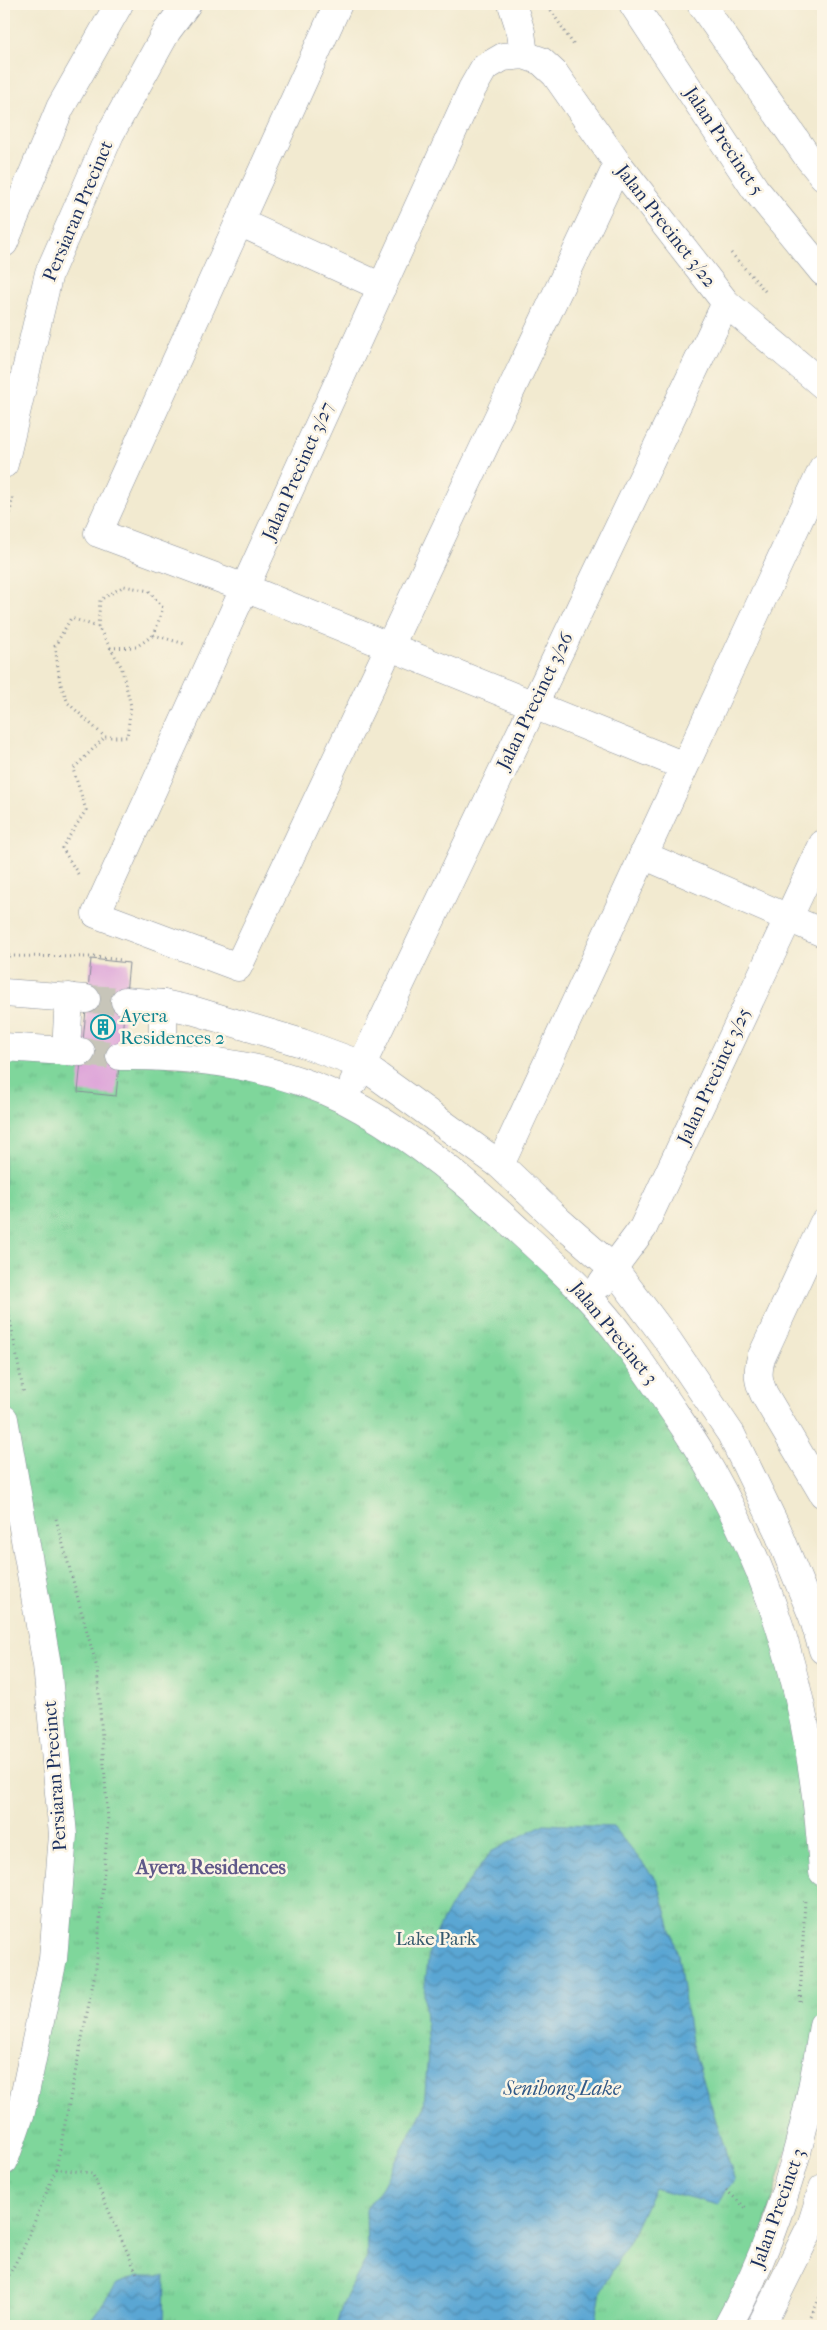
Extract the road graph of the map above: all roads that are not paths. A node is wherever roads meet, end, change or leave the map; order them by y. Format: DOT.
graph roads {
  1 [pos="119,4"];
  2 [pos="187,4"];
  3 [pos="338,4"];
  4 [pos="512,4"];
  5 [pos="633,4"];
  6 [pos="701,4"];
  7 [pos="524,55"];
  8 [pos="618,164"];
  9 [pos="823,176"];
  10 [pos="239,222"];
  11 [pos="4,243"];
  12 [pos="823,272"];
  13 [pos="382,287"];
  14 [pos="726,303"];
  15 [pos="823,385"];
  16 [pos="4,464"];
  17 [pos="823,468"];
  18 [pos="245,588"];
  19 [pos="391,646"];
  20 [pos="534,704"];
  21 [pos="684,766"];
  22 [pos="823,844"];
  23 [pos="643,854"];
  24 [pos="788,918"];
  25 [pos="823,933"];
  26 [pos="4,993"];
  27 [pos="125,1001"];
  28 [pos="163,1004"];
  29 [pos="4,1047"];
  30 [pos="163,1055"];
  31 [pos="120,1056"];
  32 [pos="362,1064"];
  33 [pos="344,1100"];
  34 [pos="500,1165"];
  35 [pos="823,1224"];
  36 [pos="614,1269"];
  37 [pos="590,1298"];
  38 [pos="4,1418"];
  39 [pos="823,1494"];
  40 [pos="823,1650"];
  41 [pos="823,1858"];
  42 [pos="823,2025"];
  43 [pos="4,2161"];
  44 [pos="823,2188"];
  45 [pos="728,2326"];
  46 [pos="762,2326"];
  1 -- 11 [label="street"];
  2 -- 16 [label="street, Persiaran Precinct"];
  3 -- 10 [label="street"];
  4 -- 7 [label="street"];
  5 -- 12 [label="street, Jalan Precinct 5"];
  6 -- 9 [label="street"];
  7 -- 8 [label="street, Jalan Precinct 3/22"];
  7 -- 13 [label="street, Jalan Precinct 3/27"];
  8 -- 14 [label="street, Jalan Precinct 3/22"];
  8 -- 19 [label="street"];
  10 -- 13 [label="street"];
  10 -- 18 [label="street"];
  13 -- 18 [label="street, Jalan Precinct 3/27"];
  14 -- 15 [label="street, Jalan Precinct 3/22"];
  14 -- 20 [label="street, Jalan Precinct 3/26"];
  17 -- 21 [label="street"];
  18 -- 19 [label="street"];
  18 -- 19 [label="street, Jalan Precinct 3/27"];
  19 -- 20 [label="street"];
  20 -- 21 [label="street"];
  20 -- 32 [label="street, Jalan Precinct 3/26"];
  21 -- 23 [label="street"];
  22 -- 24 [label="street, Jalan Precinct 3/25"];
  23 -- 24 [label="street"];
  23 -- 34 [label="street"];
  24 -- 25 [label="street"];
  24 -- 36 [label="street, Jalan Precinct 3/25"];
  26 -- 29 [label="street"];
  27 -- 28 [label="street, Jalan Precinct 3"];
  28 -- 30 [label="street"];
  28 -- 32 [label="street, Jalan Precinct 3"];
  30 -- 31 [label="street, Jalan Precinct 3"];
  30 -- 33 [label="street, Jalan Precinct 3"];
  32 -- 33 [label="street, Jalan Precinct 3/26"];
  32 -- 34 [label="street, Jalan Precinct 3"];
  33 -- 37 [label="street, Jalan Precinct 3"];
  34 -- 36 [label="street, Jalan Precinct 3"];
  35 -- 39 [label="street"];
  36 -- 37 [label="street, Jalan Precinct 3/25"];
  36 -- 40 [label="street, Jalan Precinct 3"];
  37 -- 41 [label="street, Jalan Precinct 3"];
  38 -- 43 [label="street, Persiaran Precinct"];
  42 -- 45 [label="street, Jalan Precinct 3"];
  44 -- 46 [label="street, Jalan Precinct 3"];
}
